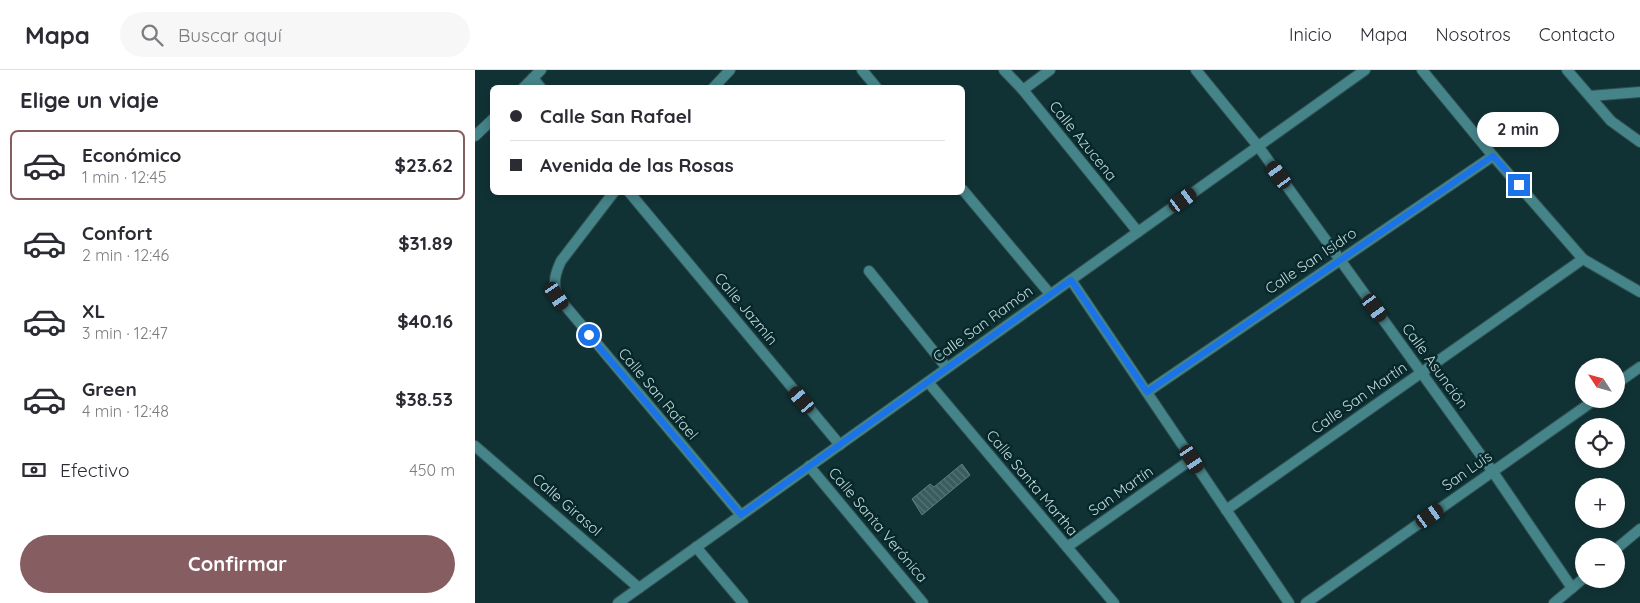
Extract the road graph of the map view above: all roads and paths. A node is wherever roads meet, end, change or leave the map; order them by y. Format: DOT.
graph roads {
  1 [pos="541,70"];
  2 [pos="730,70"];
  3 [pos="862,70"];
  4 [pos="1004,70"];
  5 [pos="1050,70"];
  6 [pos="1196,70"];
  7 [pos="1365,70"];
  8 [pos="1422,70"];
  9 [pos="1567,70"];
  10 [pos="533,78"];
  11 [pos="526,85"];
  12 [pos="539,85"];
  13 [pos="716,85"];
  14 [pos="874,85"];
  15 [pos="1023,90"];
  16 [pos="1640,92"];
  17 [pos="1590,96"];
  18 [pos="490,122"];
  19 [pos="475,136"];
  20 [pos="1640,142"];
  21 [pos="1258,146"];
  22 [pos="1493,156"];
  23 [pos="965,192"];
  24 [pos="611,195"];
  25 [pos="632,195"];
  26 [pos="1138,232"];
  27 [pos="1340,260"];
  28 [pos="1583,260"];
  29 [pos="869,270"];
  30 [pos="1071,280"];
  31 [pos="1640,292"];
  32 [pos="1050,294"];
  33 [pos="947,368"];
  34 [pos="1640,368"];
  35 [pos="1421,373"];
  36 [pos="1625,378"];
  37 [pos="928,382"];
  38 [pos="1147,392"];
  39 [pos="1583,408"];
  40 [pos="840,445"];
  41 [pos="475,446"];
  42 [pos="1192,459"];
  43 [pos="809,466"];
  44 [pos="1493,472"];
  45 [pos="1226,510"];
  46 [pos="741,515"];
  47 [pos="1640,529"];
  48 [pos="1625,542"];
  49 [pos="1067,546"];
  50 [pos="696,547"];
  51 [pos="1575,586"];
  52 [pos="639,588"];
  53 [pos="1572,588"];
  54 [pos="618,603"];
  55 [pos="743,603"];
  56 [pos="923,603"];
  57 [pos="1115,603"];
  58 [pos="1289,603"];
  59 [pos="1306,603"];
  60 [pos="1554,603"];
  1 -- 10 [label="street"];
  2 -- 13 [label="street"];
  3 -- 14 [label="street"];
  4 -- 15 [label="street, Calle Azucena"];
  5 -- 15 [label="street"];
  6 -- 21 [label="street, Calle Asunción"];
  7 -- 21 [label="street, Calle San Ramón"];
  8 -- 22 [label="street"];
  9 -- 17 [label="street"];
  10 -- 11 [label="street"];
  10 -- 12 [label="street"];
  15 -- 26 [label="street, Calle Azucena"];
  16 -- 17 [label="street"];
  17 -- 20 [label="street"];
  18 -- 19 [label="street"];
  21 -- 26 [label="street, Calle San Ramón"];
  21 -- 27 [label="street, Calle Asunción"];
  22 -- 27 [label="street, Calle San Isidro"];
  22 -- 28 [label="street"];
  23 -- 32 [label="street"];
  24 -- 46 [label="street, Calle San Rafael"];
  25 -- 40 [label="street, Calle Jazmín"];
  26 -- 30 [label="street, Calle San Ramón"];
  27 -- 35 [label="street, Calle Asunción"];
  27 -- 38 [label="street, Calle San Isidro"];
  28 -- 31 [label="street"];
  28 -- 35 [label="street, Calle San Martín"];
  29 -- 33 [label="street"];
  30 -- 32 [label="street, Calle San Ramón"];
  30 -- 38 [label="street"];
  32 -- 33 [label="street, Calle San Ramón"];
  33 -- 37 [label="street, Calle San Ramón"];
  34 -- 36 [label="street"];
  35 -- 44 [label="street, Calle Asunción"];
  35 -- 45 [label="street, Calle San Martín"];
  37 -- 40 [label="street, Calle San Ramón"];
  37 -- 49 [label="street, Calle Santa Martha"];
  38 -- 42 [label="street"];
  39 -- 44 [label="street, San Luis"];
  40 -- 43 [label="street, Calle San Ramón"];
  41 -- 52 [label="street, Calle Girasol"];
  42 -- 45 [label="street"];
  42 -- 49 [label="street, San Martín"];
  43 -- 46 [label="street, Calle San Ramón"];
  43 -- 56 [label="street, Calle Santa Verónica"];
  44 -- 53 [label="street, Calle Asunción"];
  44 -- 59 [label="street, San Luis"];
  45 -- 58 [label="street"];
  46 -- 50 [label="street, Calle San Ramón"];
  47 -- 48 [label="street"];
  49 -- 57 [label="street, Calle Santa Martha"];
  50 -- 52 [label="street, Calle San Ramón"];
  50 -- 55 [label="street"];
  51 -- 53 [label="street"];
  52 -- 54 [label="street, Calle San Ramón"];
  53 -- 60 [label="street"];
}
